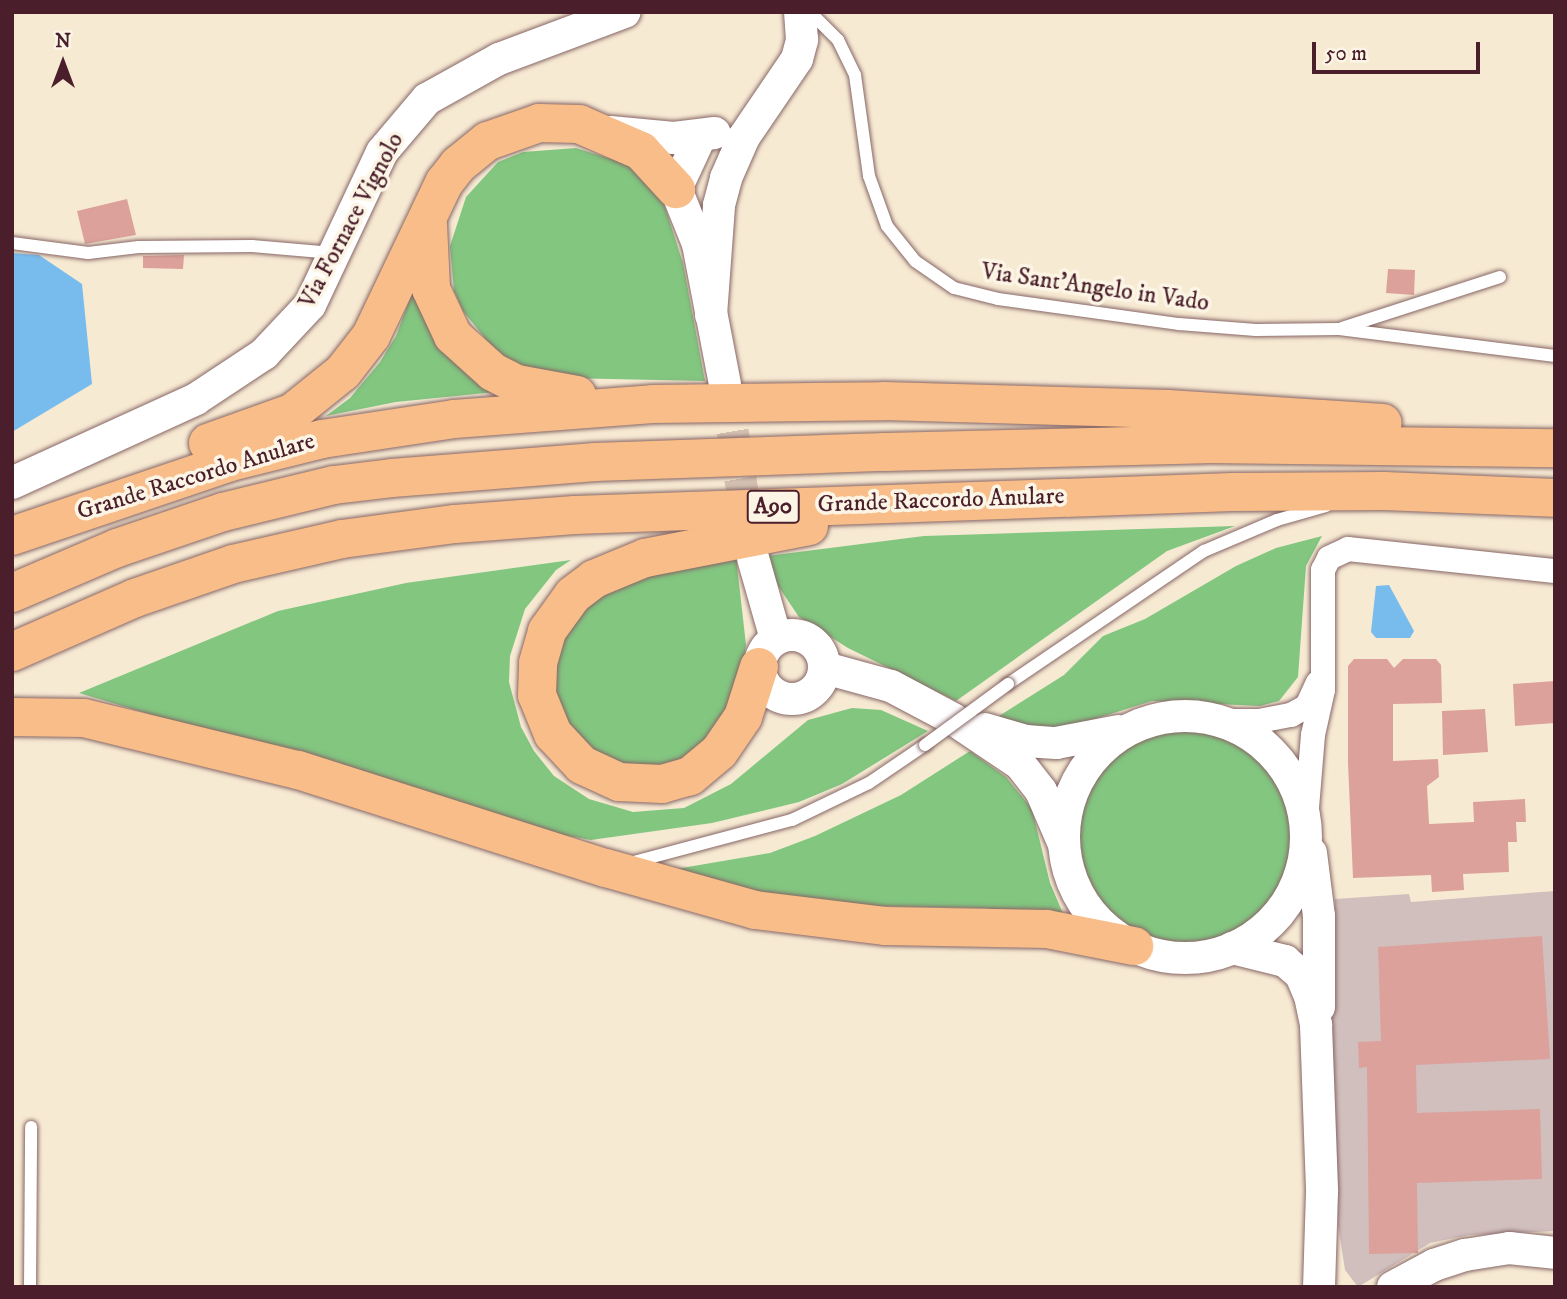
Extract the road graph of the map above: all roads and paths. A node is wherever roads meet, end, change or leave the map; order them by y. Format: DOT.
graph roads {
  1 [pos="625,12"];
  2 [pos="800,12"];
  3 [pos="810,12"];
  4 [pos="772,98"];
  5 [pos="603,131"];
  6 [pos="700,137"];
  7 [pos="676,189"];
  8 [pos="429,218"];
  9 [pos="12,243"];
  10 [pos="337,253"];
  11 [pos="1500,277"];
  12 [pos="711,315"];
  13 [pos="1339,329"];
  14 [pos="1555,356"];
  15 [pos="725,384"];
  16 [pos="652,404"];
  17 [pos="1555,446"];
  18 [pos="12,483"];
  19 [pos="1384,491"];
  20 [pos="1555,498"];
  21 [pos="946,501"];
  22 [pos="12,534"];
  23 [pos="752,558"];
  24 [pos="1555,572"];
  25 [pos="12,593"];
  26 [pos="12,652"];
  27 [pos="768,653"];
  28 [pos="825,668"];
  29 [pos="1323,668"];
  30 [pos="12,717"];
  31 [pos="953,719"];
  32 [pos="1208,722"];
  33 [pos="1124,730"];
  34 [pos="1306,829"];
  35 [pos="1067,851"];
  36 [pos="606,868"];
  37 [pos="1134,946"];
  38 [pos="1232,948"];
  39 [pos="1316,1025"];
  40 [pos="31,1127"];
  41 [pos="1322,1192"];
  42 [pos="1555,1254"];
  43 [pos="30,1287"];
  44 [pos="1319,1287"];
  45 [pos="1342,1287"];
  46 [pos="1393,1287"];
  1 -- 10 [label="street, Via Fornace Vignolo"];
  2 -- 4 [label="street"];
  3 -- 13 [label="lane, Via Sant'Angelo in Vado"];
  4 -- 6 [label="street"];
  4 -- 12 [label="street"];
  5 -- 6 [label="street"];
  5 -- 7 [label="highway"];
  5 -- 8 [label="highway"];
  6 -- 7 [label="street"];
  7 -- 12 [label="street"];
  8 -- 16 [label="highway"];
  8 -- 22 [label="highway"];
  9 -- 10 [label="lane"];
  10 -- 18 [label="street, Via Fornace Vignolo"];
  11 -- 13 [label="lane"];
  12 -- 15 [label="street"];
  13 -- 14 [label="lane, Via Sant'Angelo in Vado"];
  16 -- 17 [label="highway, Grande Raccordo Anulare"];
  16 -- 22 [label="highway, Grande Raccordo Anulare"];
  17 -- 25 [label="highway, Grande Raccordo Anulare / A90"];
  19 -- 20 [label="highway, Grande Raccordo Anulare / A90"];
  19 -- 21 [label="highway, Grande Raccordo Anulare / A90"];
  19 -- 36 [label="lane, bridge"];
  21 -- 26 [label="highway, Grande Raccordo Anulare / A90"];
  21 -- 27 [label="highway"];
  23 -- 27 [label="street"];
  24 -- 29 [label="street"];
  27 -- 28 [label="street"];
  27 -- 28 [label="street"];
  28 -- 31 [label="street"];
  29 -- 32 [label="street"];
  29 -- 34 [label="street"];
  30 -- 36 [label="highway"];
  31 -- 33 [label="street"];
  31 -- 35 [label="street"];
  32 -- 33 [label="street"];
  32 -- 34 [label="street"];
  33 -- 35 [label="street"];
  34 -- 38 [label="street"];
  34 -- 39 [label="street"];
  35 -- 37 [label="street"];
  36 -- 37 [label="highway"];
  37 -- 38 [label="street"];
  38 -- 39 [label="street"];
  39 -- 41 [label="street"];
  40 -- 43 [label="lane"];
  41 -- 44 [label="street"];
  41 -- 45 [label="street"];
  42 -- 46 [label="street"];
}
